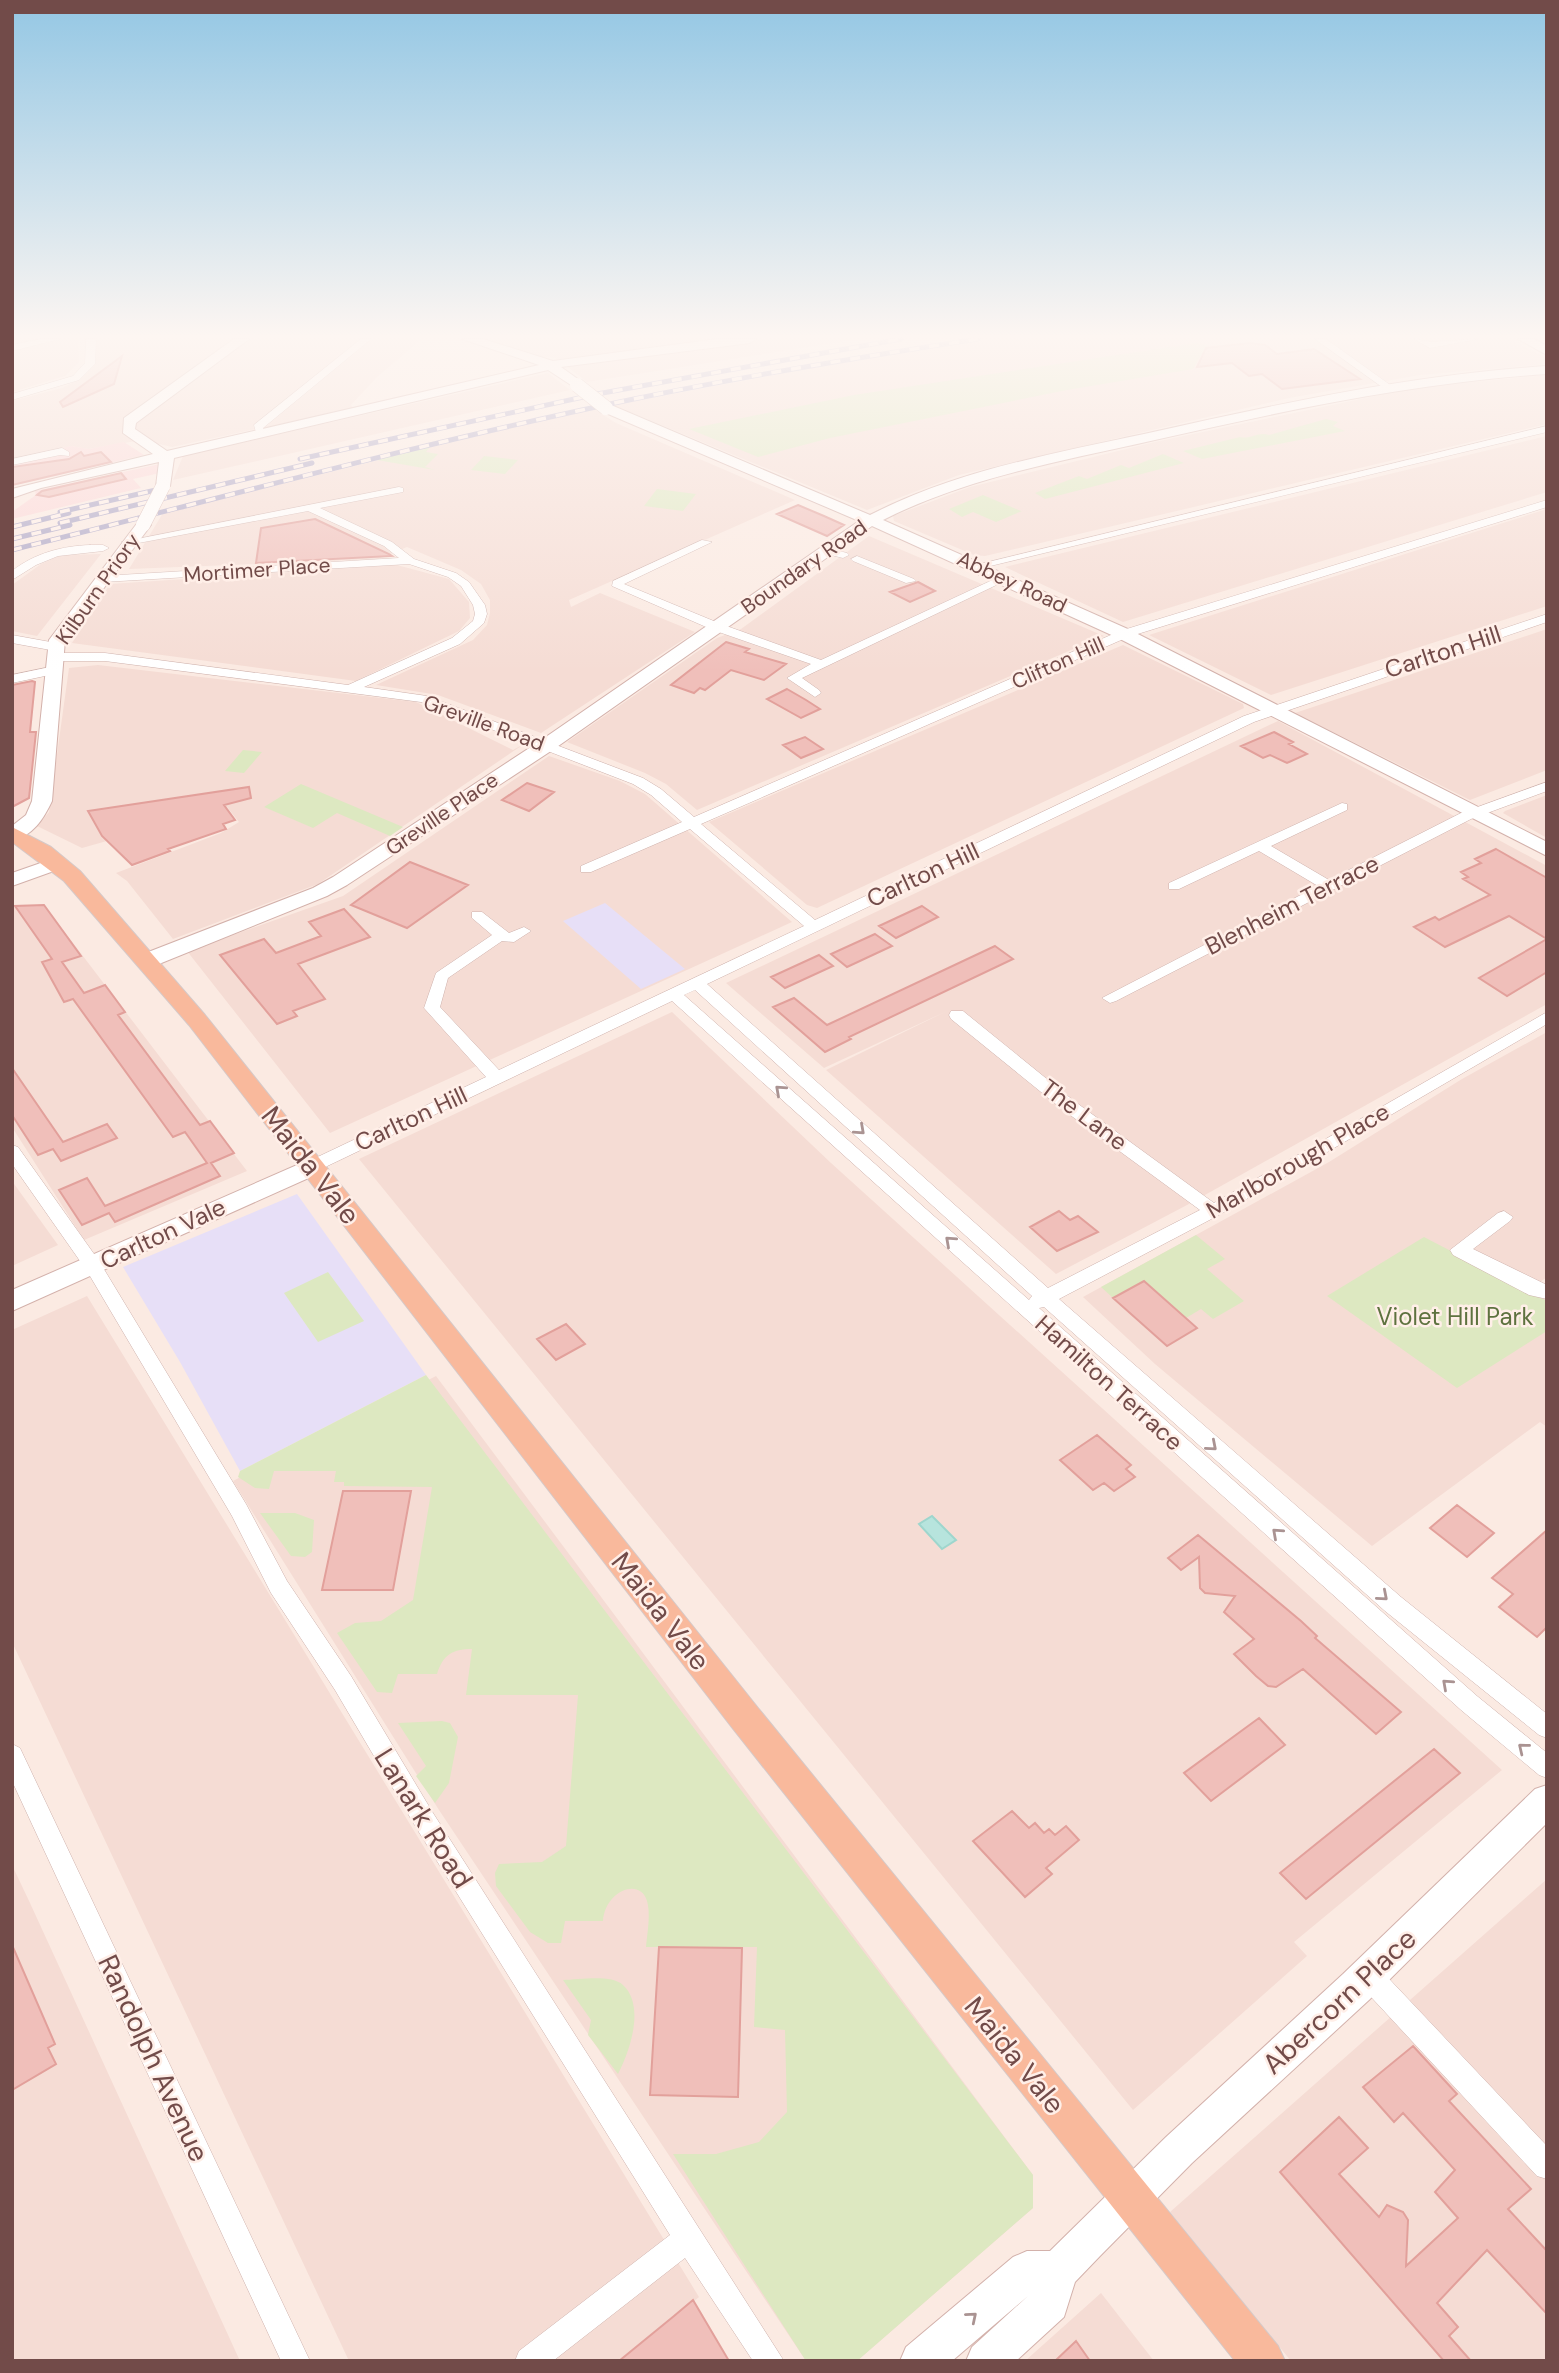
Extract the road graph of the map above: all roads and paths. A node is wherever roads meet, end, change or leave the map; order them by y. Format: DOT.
graph roads {
  1 [pos="153,450"];
  2 [pos="192,450"];
  3 [pos="705,450"];
  4 [pos="1097,450"];
  5 [pos="1461,450"];
  6 [pos="65,454"];
  7 [pos="163,456"];
  8 [pos="12,463"];
  9 [pos="399,490"];
  10 [pos="12,495"];
  11 [pos="1547,503"];
  12 [pos="311,508"];
  13 [pos="871,520"];
  14 [pos="128,542"];
  15 [pos="706,542"];
  16 [pos="103,548"];
  17 [pos="857,559"];
  18 [pos="410,561"];
  19 [pos="978,566"];
  20 [pos="12,577"];
  21 [pos="1005,578"];
  22 [pos="103,579"];
  23 [pos="910,581"];
  24 [pos="1547,618"];
  25 [pos="717,627"];
  26 [pos="1124,634"];
  27 [pos="12,639"];
  28 [pos="55,658"];
  29 [pos="822,664"];
  30 [pos="12,679"];
  31 [pos="352,688"];
  32 [pos="815,693"];
  33 [pos="1274,708"];
  34 [pos="547,745"];
  35 [pos="1547,786"];
  36 [pos="1342,807"];
  37 [pos="1475,812"];
  38 [pos="692,822"];
  39 [pos="13,829"];
  40 [pos="1259,845"];
  41 [pos="1547,850"];
  42 [pos="58,863"];
  43 [pos="586,869"];
  44 [pos="12,880"];
  45 [pos="1174,886"];
  46 [pos="1328,886"];
  47 [pos="478,915"];
  48 [pos="813,926"];
  49 [pos="524,931"];
  50 [pos="502,935"];
  51 [pos="146,961"];
  52 [pos="698,984"];
  53 [pos="675,995"];
  54 [pos="1110,998"];
  55 [pos="957,1016"];
  56 [pos="1547,1017"];
  57 [pos="497,1078"];
  58 [pos="12,1151"];
  59 [pos="313,1166"];
  60 [pos="1213,1212"];
  61 [pos="1504,1217"];
  62 [pos="93,1266"];
  63 [pos="1547,1292"];
  64 [pos="12,1301"];
  65 [pos="1036,1302"];
  66 [pos="1547,1728"];
  67 [pos="12,1755"];
  68 [pos="1547,1767"];
  69 [pos="1547,1800"];
  70 [pos="1368,1975"];
  71 [pos="1547,2166"];
  72 [pos="1130,2199"];
  73 [pos="688,2238"];
  74 [pos="1058,2270"];
  75 [pos="296,2361"];
  76 [pos="529,2361"];
  77 [pos="770,2361"];
  78 [pos="920,2361"];
  79 [pos="986,2361"];
  80 [pos="1264,2361"];
  1 -- 7 [label="street"];
  2 -- 7 [label="street"];
  3 -- 13 [label="street, Abbey Road, bridge"];
  4 -- 13 [label="street, Boundary Road"];
  5 -- 19 [label="street"];
  6 -- 8 [label="street"];
  7 -- 10 [label="street"];
  7 -- 14 [label="street, Kilburn Priory, bridge"];
  9 -- 12 [label="street"];
  11 -- 26 [label="street, Clifton Hill"];
  12 -- 14 [label="street"];
  12 -- 18 [label="street"];
  13 -- 19 [label="street, Abbey Road"];
  13 -- 25 [label="street, Boundary Road"];
  14 -- 22 [label="street, Kilburn Priory"];
  15 -- 25 [label="street"];
  16 -- 20 [label="street"];
  17 -- 23 [label="street"];
  18 -- 22 [label="street, Mortimer Place"];
  18 -- 31 [label="street"];
  19 -- 21 [label="street, Abbey Road"];
  21 -- 26 [label="street, Abbey Road"];
  21 -- 29 [label="street"];
  22 -- 28 [label="street, Kilburn Priory"];
  24 -- 33 [label="street, Carlton Hill"];
  25 -- 29 [label="street"];
  25 -- 34 [label="street, Greville Place"];
  26 -- 33 [label="street, Abbey Road"];
  26 -- 38 [label="street, Clifton Hill"];
  27 -- 28 [label="street"];
  28 -- 30 [label="street, Greville Road"];
  28 -- 31 [label="street, Greville Road"];
  28 -- 39 [label="street, Kilburn Priory"];
  29 -- 32 [label="street"];
  31 -- 34 [label="street, Greville Road"];
  33 -- 37 [label="street, Abbey Road"];
  33 -- 48 [label="street, Carlton Hill"];
  34 -- 38 [label="street, Greville Road"];
  34 -- 51 [label="street, Greville Place"];
  35 -- 37 [label="street, Blenheim Terrace"];
  36 -- 40 [label="street"];
  37 -- 41 [label="street, Abbey Road"];
  37 -- 46 [label="street, Blenheim Terrace"];
  38 -- 43 [label="street, Clifton Hill"];
  38 -- 48 [label="street, Greville Road"];
  39 -- 42 [label="main road, Maida Vale"];
  40 -- 45 [label="street"];
  40 -- 46 [label="street"];
  42 -- 44 [label="street"];
  42 -- 51 [label="main road, Maida Vale"];
  46 -- 54 [label="street, Blenheim Terrace"];
  47 -- 50 [label="street"];
  48 -- 52 [label="street, Carlton Hill"];
  49 -- 50 [label="street"];
  50 -- 57 [label="street"];
  51 -- 59 [label="main road, Maida Vale"];
  52 -- 53 [label="street, Carlton Hill"];
  52 -- 65 [label="street, Hamilton Terrace, one-way"];
  53 -- 57 [label="street, Carlton Hill"];
  65 -- 53 [label="street, Hamilton Terrace, one-way"];
  55 -- 60 [label="street, The Lane"];
  56 -- 60 [label="street, Marlborough Place"];
  57 -- 59 [label="street, Carlton Hill"];
  58 -- 62 [label="street, Lanark Road"];
  59 -- 62 [label="street, Carlton Vale"];
  59 -- 72 [label="main road, Maida Vale"];
  60 -- 65 [label="street, Marlborough Place"];
  61 -- 63 [label="street"];
  62 -- 64 [label="street, Carlton Vale"];
  62 -- 73 [label="street, Lanark Road"];
  65 -- 66 [label="street, Hamilton Terrace, one-way"];
  68 -- 65 [label="street, Hamilton Terrace, one-way"];
  67 -- 75 [label="street, Randolph Avenue"];
  69 -- 70 [label="street, Abercorn Place"];
  70 -- 71 [label="street"];
  70 -- 72 [label="street, Abercorn Place"];
  72 -- 74 [label="street, Abercorn Place"];
  72 -- 80 [label="main road, Maida Vale"];
  73 -- 76 [label="street"];
  73 -- 77 [label="street, Lanark Road"];
  78 -- 74 [label="street, one-way"];
  74 -- 79 [label="street"];
}
